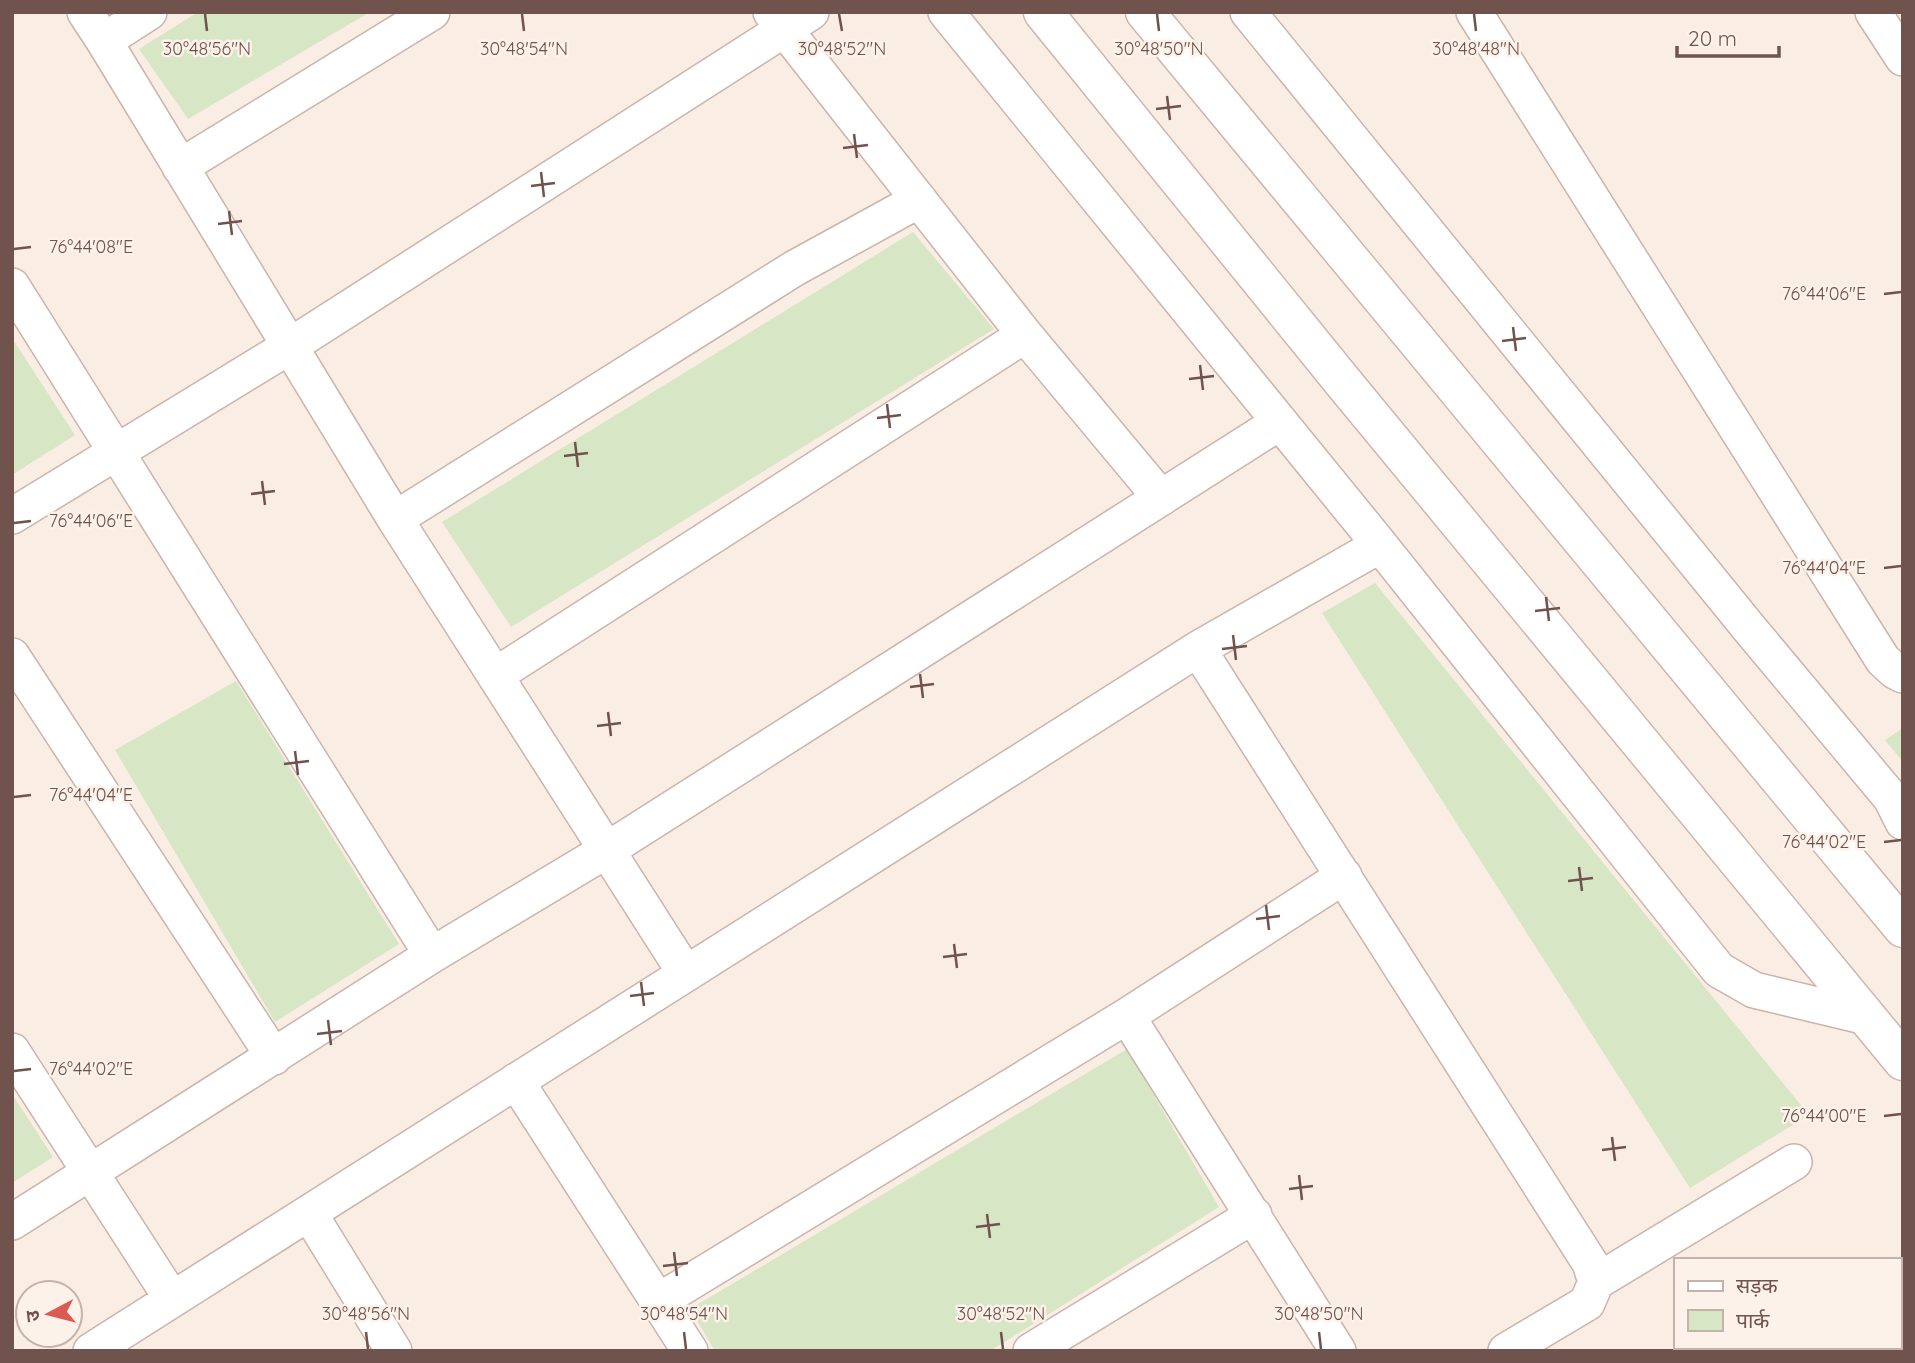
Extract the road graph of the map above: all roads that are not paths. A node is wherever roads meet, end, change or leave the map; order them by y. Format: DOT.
graph roads {
  1 [pos="85,12"];
  2 [pos="149,12"];
  3 [pos="432,12"];
  4 [pos="946,12"];
  5 [pos="1043,12"];
  6 [pos="1146,12"];
  7 [pos="1248,12"];
  8 [pos="1474,12"];
  9 [pos="1873,12"];
  10 [pos="789,18"];
  11 [pos="104,41"];
  12 [pos="1903,58"];
  13 [pos="180,167"];
  14 [pos="919,200"];
  15 [pos="12,286"];
  16 [pos="1025,335"];
  17 [pos="290,346"];
  18 [pos="1280,422"];
  19 [pos="117,454"];
  20 [pos="1161,499"];
  21 [pos="12,516"];
  22 [pos="395,519"];
  23 [pos="1380,545"];
  24 [pos="1198,649"];
  25 [pos="12,656"];
  26 [pos="496,675"];
  27 [pos="1903,675"];
  28 [pos="1903,822"];
  29 [pos="607,850"];
  30 [pos="1344,876"];
  31 [pos="1903,928"];
  32 [pos="432,955"];
  33 [pos="685,974"];
  34 [pos="1127,1016"];
  35 [pos="1867,1017"];
  36 [pos="12,1051"];
  37 [pos="274,1057"];
  38 [pos="1903,1061"];
  39 [pos="516,1081"];
  40 [pos="1794,1162"];
  41 [pos="90,1172"];
  42 [pos="309,1213"];
  43 [pos="1254,1214"];
  44 [pos="12,1222"];
  45 [pos="1597,1282"];
  46 [pos="172,1299"];
  47 [pos="659,1301"];
  48 [pos="93,1350"];
  49 [pos="394,1351"];
  50 [pos="690,1351"];
  51 [pos="1031,1351"];
  52 [pos="1338,1351"];
  53 [pos="1506,1351"];
  1 -- 11 [label="street"];
  2 -- 11 [label="street"];
  3 -- 13 [label="street"];
  4 -- 18 [label="street"];
  5 -- 35 [label="street"];
  6 -- 31 [label="street"];
  7 -- 28 [label="street"];
  8 -- 27 [label="street"];
  9 -- 12 [label="street"];
  10 -- 14 [label="street"];
  10 -- 17 [label="street"];
  11 -- 13 [label="street"];
  13 -- 17 [label="street"];
  14 -- 16 [label="street"];
  14 -- 22 [label="street"];
  15 -- 19 [label="street"];
  16 -- 20 [label="street"];
  16 -- 26 [label="street"];
  17 -- 19 [label="street"];
  17 -- 22 [label="street"];
  18 -- 20 [label="street"];
  18 -- 23 [label="street"];
  19 -- 21 [label="street"];
  19 -- 32 [label="street"];
  20 -- 29 [label="street"];
  22 -- 26 [label="street"];
  23 -- 24 [label="street"];
  23 -- 35 [label="street"];
  24 -- 30 [label="street"];
  24 -- 33 [label="street"];
  25 -- 37 [label="street"];
  26 -- 29 [label="street"];
  29 -- 32 [label="street"];
  29 -- 33 [label="street"];
  30 -- 34 [label="street"];
  30 -- 45 [label="street"];
  32 -- 37 [label="street"];
  33 -- 39 [label="street"];
  34 -- 43 [label="street"];
  34 -- 47 [label="street"];
  35 -- 38 [label="street"];
  36 -- 41 [label="street"];
  37 -- 41 [label="street"];
  39 -- 42 [label="street"];
  39 -- 47 [label="street"];
  40 -- 45 [label="street"];
  41 -- 44 [label="street"];
  41 -- 46 [label="street"];
  42 -- 46 [label="street"];
  42 -- 49 [label="street"];
  43 -- 51 [label="street"];
  43 -- 52 [label="street"];
  45 -- 53 [label="street"];
  46 -- 48 [label="street"];
  47 -- 50 [label="street"];
}
